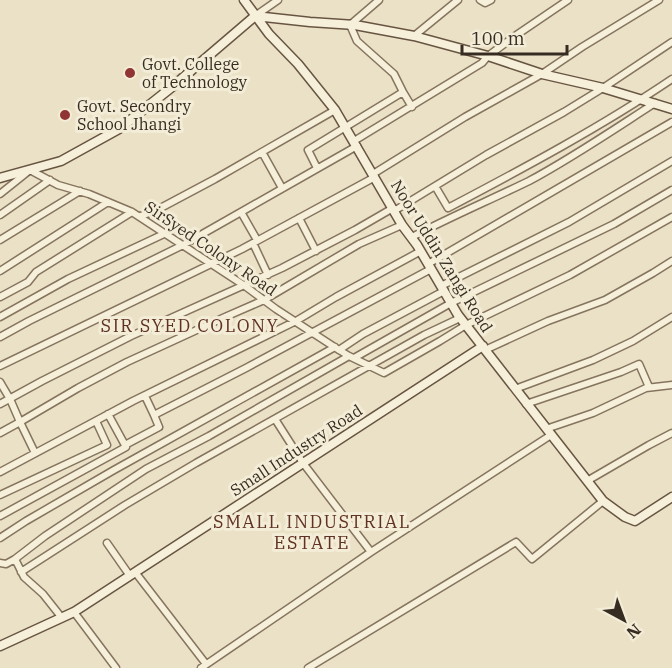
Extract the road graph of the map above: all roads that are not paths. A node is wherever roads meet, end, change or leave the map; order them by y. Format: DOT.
graph roads {
  1 [pos="244,0"];
  2 [pos="278,0"];
  3 [pos="379,0"];
  4 [pos="458,0"];
  5 [pos="480,0"];
  6 [pos="491,0"];
  7 [pos="568,0"];
  8 [pos="659,0"];
  9 [pos="255,16"];
  10 [pos="350,25"];
  11 [pos="414,36"];
  12 [pos="672,42"];
  13 [pos="488,56"];
  14 [pos="542,74"];
  15 [pos="672,79"];
  16 [pos="603,88"];
  17 [pos="403,92"];
  18 [pos="642,99"];
  19 [pos="655,104"];
  20 [pos="412,107"];
  21 [pos="672,109"];
  22 [pos="335,110"];
  23 [pos="672,122"];
  24 [pos="346,128"];
  25 [pos="356,143"];
  26 [pos="262,152"];
  27 [pos="672,161"];
  28 [pos="317,168"];
  29 [pos="30,170"];
  30 [pos="374,176"];
  31 [pos="0,178"];
  32 [pos="50,180"];
  33 [pos="435,186"];
  34 [pos="282,188"];
  35 [pos="672,190"];
  36 [pos="80,191"];
  37 [pos="0,194"];
  38 [pos="108,202"];
  39 [pos="393,209"];
  40 [pos="132,212"];
  41 [pos="241,212"];
  42 [pos="0,215"];
  43 [pos="140,216"];
  44 [pos="672,217"];
  45 [pos="299,218"];
  46 [pos="402,225"];
  47 [pos="166,233"];
  48 [pos="412,237"];
  49 [pos="0,240"];
  50 [pos="255,242"];
  51 [pos="183,245"];
  52 [pos="316,251"];
  53 [pos="421,251"];
  54 [pos="672,261"];
  55 [pos="211,264"];
  56 [pos="430,266"];
  57 [pos="0,271"];
  58 [pos="268,275"];
  59 [pos="244,286"];
  60 [pos="443,288"];
  61 [pos="0,297"];
  62 [pos="264,300"];
  63 [pos="451,303"];
  64 [pos="0,316"];
  65 [pos="672,317"];
  66 [pos="296,321"];
  67 [pos="463,321"];
  68 [pos="312,332"];
  69 [pos="0,337"];
  70 [pos="337,348"];
  71 [pos="484,348"];
  72 [pos="352,357"];
  73 [pos="368,365"];
  74 [pos="0,366"];
  75 [pos="0,382"];
  76 [pos="672,385"];
  77 [pos="649,387"];
  78 [pos="515,389"];
  79 [pos="145,396"];
  80 [pos="10,399"];
  81 [pos="0,404"];
  82 [pos="526,404"];
  83 [pos="108,414"];
  84 [pos="154,415"];
  85 [pos="275,418"];
  86 [pos="96,421"];
  87 [pos="20,422"];
  88 [pos="549,432"];
  89 [pos="0,433"];
  90 [pos="672,433"];
  91 [pos="125,445"];
  92 [pos="35,453"];
  93 [pos="303,463"];
  94 [pos="0,472"];
  95 [pos="587,481"];
  96 [pos="0,495"];
  97 [pos="672,498"];
  98 [pos="603,501"];
  99 [pos="0,516"];
  100 [pos="0,538"];
  101 [pos="107,543"];
  102 [pos="371,552"];
  103 [pos="15,559"];
  104 [pos="0,563"];
  105 [pos="21,572"];
  106 [pos="132,574"];
  107 [pos="74,612"];
  108 [pos="62,618"];
  109 [pos="0,646"];
  110 [pos="204,666"];
  111 [pos="116,668"];
  112 [pos="308,668"];
  1 -- 9 [label="street, Noor Uddin Zangi Road"];
  2 -- 9 [label="street"];
  3 -- 10 [label="street"];
  4 -- 11 [label="street"];
  5 -- 6 [label="street"];
  7 -- 13 [label="street"];
  8 -- 14 [label="street"];
  9 -- 10 [label="street"];
  9 -- 22 [label="street, Noor Uddin Zangi Road"];
  9 -- 29 [label="street"];
  10 -- 11 [label="street"];
  10 -- 17 [label="street"];
  11 -- 13 [label="street"];
  12 -- 16 [label="street"];
  13 -- 14 [label="street"];
  13 -- 20 [label="street"];
  14 -- 16 [label="street"];
  14 -- 30 [label="street"];
  15 -- 18 [label="street"];
  16 -- 18 [label="street"];
  16 -- 33 [label="street"];
  17 -- 20 [label="street"];
  17 -- 24 [label="street"];
  18 -- 19 [label="street"];
  18 -- 33 [label="street"];
  19 -- 21 [label="street"];
  19 -- 48 [label="street"];
  20 -- 25 [label="street"];
  22 -- 24 [label="street, Noor Uddin Zangi Road"];
  22 -- 26 [label="street"];
  23 -- 56 [label="street"];
  24 -- 25 [label="street, Noor Uddin Zangi Road"];
  24 -- 28 [label="street"];
  25 -- 28 [label="street"];
  25 -- 30 [label="street, Noor Uddin Zangi Road"];
  26 -- 34 [label="street"];
  26 -- 43 [label="street"];
  27 -- 60 [label="street"];
  28 -- 34 [label="street"];
  29 -- 31 [label="street"];
  29 -- 32 [label="street, SirSyed Colony Road"];
  29 -- 37 [label="street"];
  30 -- 39 [label="street, Noor Uddin Zangi Road"];
  30 -- 45 [label="street"];
  32 -- 36 [label="street, SirSyed Colony Road"];
  32 -- 42 [label="street"];
  33 -- 39 [label="street"];
  34 -- 41 [label="street"];
  35 -- 63 [label="street"];
  36 -- 38 [label="street, SirSyed Colony Road"];
  36 -- 49 [label="street"];
  38 -- 40 [label="street, SirSyed Colony Road"];
  38 -- 57 [label="street"];
  39 -- 46 [label="street, Noor Uddin Zangi Road"];
  39 -- 52 [label="street"];
  40 -- 43 [label="street, SirSyed Colony Road"];
  40 -- 61 [label="street"];
  41 -- 50 [label="street"];
  41 -- 51 [label="street"];
  43 -- 47 [label="street, SirSyed Colony Road"];
  44 -- 67 [label="street"];
  45 -- 50 [label="street"];
  45 -- 52 [label="street"];
  46 -- 48 [label="street, Noor Uddin Zangi Road"];
  46 -- 62 [label="street"];
  47 -- 51 [label="street, SirSyed Colony Road"];
  47 -- 64 [label="street"];
  48 -- 53 [label="street, Noor Uddin Zangi Road"];
  50 -- 55 [label="street"];
  50 -- 58 [label="street"];
  51 -- 55 [label="street, SirSyed Colony Road"];
  51 -- 69 [label="street"];
  52 -- 58 [label="street"];
  53 -- 56 [label="street, Noor Uddin Zangi Road"];
  53 -- 66 [label="street"];
  54 -- 71 [label="street"];
  55 -- 59 [label="street, SirSyed Colony Road"];
  55 -- 74 [label="street"];
  56 -- 60 [label="street, Noor Uddin Zangi Road"];
  56 -- 68 [label="street"];
  58 -- 59 [label="street"];
  59 -- 62 [label="street, SirSyed Colony Road"];
  59 -- 80 [label="street"];
  60 -- 63 [label="street, Noor Uddin Zangi Road"];
  60 -- 70 [label="street"];
  62 -- 66 [label="street, SirSyed Colony Road"];
  62 -- 87 [label="street"];
  63 -- 67 [label="street, Noor Uddin Zangi Road"];
  63 -- 72 [label="street"];
  65 -- 78 [label="street"];
  66 -- 68 [label="street, SirSyed Colony Road"];
  66 -- 79 [label="street"];
  67 -- 71 [label="street, Noor Uddin Zangi Road"];
  67 -- 73 [label="street"];
  67 -- 73 [label="street"];
  68 -- 70 [label="street, SirSyed Colony Road"];
  68 -- 84 [label="street"];
  70 -- 72 [label="street, SirSyed Colony Road"];
  70 -- 100 [label="street"];
  71 -- 78 [label="street, Noor Uddin Zangi Road"];
  71 -- 93 [label="street, Small Industry Road"];
  72 -- 73 [label="street, SirSyed Colony Road"];
  72 -- 103 [label="street"];
  73 -- 85 [label="street"];
  75 -- 80 [label="street"];
  76 -- 77 [label="street"];
  77 -- 82 [label="street"];
  77 -- 88 [label="street"];
  78 -- 82 [label="street, Noor Uddin Zangi Road"];
  79 -- 83 [label="street"];
  79 -- 84 [label="street"];
  80 -- 81 [label="street"];
  80 -- 87 [label="street"];
  82 -- 88 [label="street, Noor Uddin Zangi Road"];
  83 -- 86 [label="street"];
  83 -- 91 [label="street"];
  84 -- 91 [label="street"];
  85 -- 93 [label="street"];
  85 -- 105 [label="street"];
  86 -- 92 [label="street"];
  86 -- 96 [label="street"];
  87 -- 89 [label="street"];
  87 -- 92 [label="street"];
  88 -- 95 [label="street, Noor Uddin Zangi Road"];
  88 -- 102 [label="street"];
  90 -- 95 [label="street"];
  91 -- 99 [label="street"];
  92 -- 94 [label="street"];
  93 -- 102 [label="street"];
  93 -- 106 [label="street, Small Industry Road"];
  95 -- 98 [label="street, Noor Uddin Zangi Road"];
  97 -- 98 [label="street, Noor Uddin Zangi Road"];
  98 -- 112 [label="street"];
  101 -- 106 [label="street"];
  102 -- 110 [label="street"];
  103 -- 104 [label="street"];
  103 -- 105 [label="street"];
  105 -- 108 [label="street"];
  106 -- 107 [label="street, Small Industry Road"];
  106 -- 110 [label="street"];
  107 -- 108 [label="street, Small Industry Road"];
  107 -- 111 [label="street"];
  108 -- 109 [label="street, Small Industry Road"];
}
